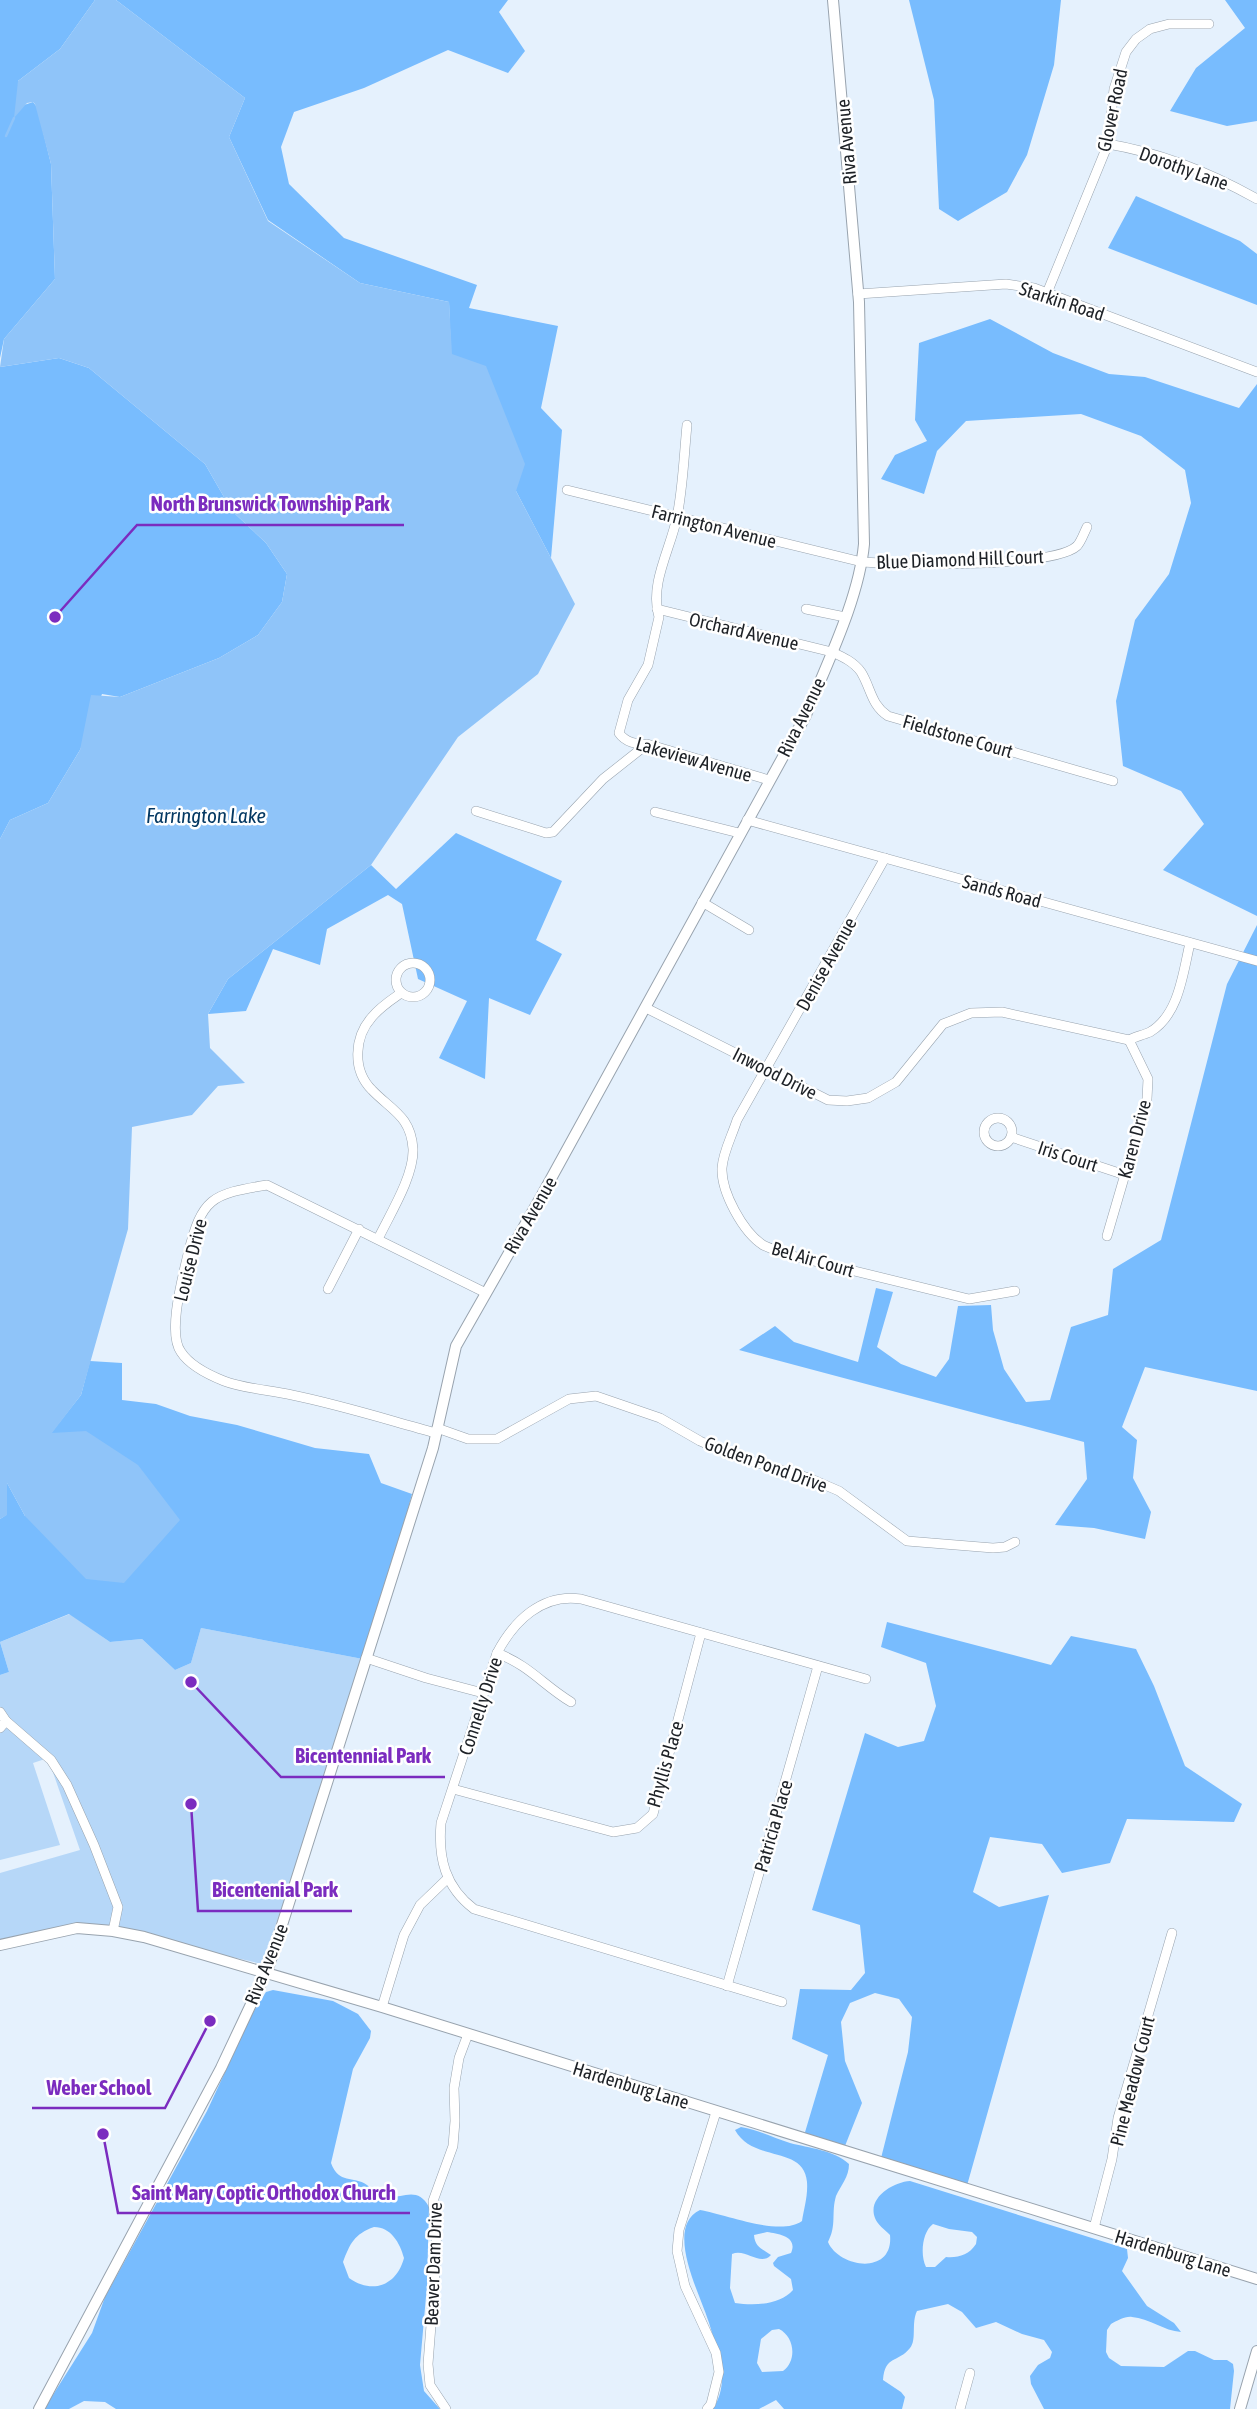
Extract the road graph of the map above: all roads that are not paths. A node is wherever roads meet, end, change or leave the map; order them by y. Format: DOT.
graph roads {
  1 [pos="833,0"];
  2 [pos="1209,24"];
  3 [pos="1108,144"];
  4 [pos="1257,199"];
  5 [pos="1047,293"];
  6 [pos="858,294"];
  7 [pos="1257,372"];
  8 [pos="687,425"];
  9 [pos="567,490"];
  10 [pos="677,517"];
  11 [pos="1087,527"];
  12 [pos="862,562"];
  13 [pos="657,609"];
  14 [pos="806,609"];
  15 [pos="845,617"];
  16 [pos="832,652"];
  17 [pos="647,744"];
  18 [pos="769,780"];
  19 [pos="1113,781"];
  20 [pos="476,811"];
  21 [pos="655,812"];
  22 [pos="747,820"];
  23 [pos="739,833"];
  24 [pos="885,858"];
  25 [pos="702,902"];
  26 [pos="749,930"];
  27 [pos="1190,943"];
  28 [pos="1257,961"];
  29 [pos="401,993"];
  30 [pos="646,1008"];
  31 [pos="1129,1040"];
  32 [pos="766,1069"];
  33 [pos="1011,1137"];
  34 [pos="1125,1175"];
  35 [pos="359,1229"];
  36 [pos="1107,1236"];
  37 [pos="378,1239"];
  38 [pos="328,1289"];
  39 [pos="1015,1291"];
  40 [pos="486,1293"];
  41 [pos="437,1430"];
  42 [pos="1014,1542"];
  43 [pos="701,1633"];
  44 [pos="496,1653"];
  45 [pos="366,1658"];
  46 [pos="818,1666"];
  47 [pos="866,1679"];
  48 [pos="483,1693"];
  49 [pos="571,1702"];
  50 [pos="0,1712"];
  51 [pos="3,1724"];
  52 [pos="453,1789"];
  53 [pos="447,1879"];
  54 [pos="113,1931"];
  55 [pos="1172,1933"];
  56 [pos="0,1945"];
  57 [pos="265,1974"];
  58 [pos="727,1986"];
  59 [pos="782,2002"];
  60 [pos="382,2007"];
  61 [pos="468,2034"];
  62 [pos="716,2112"];
  63 [pos="1094,2228"];
  64 [pos="1257,2278"];
  65 [pos="1257,2351"];
  66 [pos="970,2373"];
  67 [pos="39,2409"];
  68 [pos="446,2409"];
  69 [pos="707,2409"];
  70 [pos="960,2409"];
  71 [pos="1240,2409"];
  1 -- 6 [label="street, Riva Avenue"];
  2 -- 3 [label="street, Glover Road"];
  3 -- 4 [label="street, Dorothy Lane"];
  3 -- 5 [label="street, Glover Road"];
  5 -- 6 [label="street, Starkin Road"];
  5 -- 7 [label="street, Starkin Road"];
  6 -- 12 [label="street, Riva Avenue"];
  8 -- 10 [label="street"];
  9 -- 10 [label="street, Farrington Avenue"];
  10 -- 12 [label="street, Farrington Avenue"];
  10 -- 13 [label="street"];
  11 -- 12 [label="street, Blue Diamond Hill Court"];
  12 -- 15 [label="street, Riva Avenue"];
  13 -- 16 [label="street, Orchard Avenue"];
  13 -- 17 [label="street, Lakeview Avenue"];
  14 -- 15 [label="street"];
  15 -- 16 [label="street, Riva Avenue"];
  16 -- 18 [label="street, Riva Avenue"];
  16 -- 19 [label="street, Fieldstone Court"];
  17 -- 18 [label="street, Lakeview Avenue"];
  17 -- 20 [label="street"];
  18 -- 22 [label="street, Riva Avenue"];
  21 -- 23 [label="street"];
  22 -- 23 [label="street, Riva Avenue"];
  22 -- 24 [label="street, Sands Road"];
  23 -- 25 [label="street, Riva Avenue"];
  24 -- 27 [label="street, Sands Road"];
  24 -- 32 [label="street, Denise Avenue"];
  25 -- 26 [label="street"];
  25 -- 30 [label="street, Riva Avenue"];
  27 -- 28 [label="street, Sands Road"];
  27 -- 31 [label="street"];
  29 -- 29 [label="street"];
  29 -- 37 [label="street"];
  30 -- 32 [label="street, Inwood Drive"];
  30 -- 40 [label="street, Riva Avenue"];
  31 -- 32 [label="street, Inwood Drive"];
  31 -- 34 [label="street, Karen Drive"];
  32 -- 39 [label="street, Bel Air Court"];
  33 -- 34 [label="street, Iris Court"];
  34 -- 36 [label="street, Karen Drive"];
  35 -- 37 [label="street, Louise Drive"];
  35 -- 38 [label="street"];
  35 -- 41 [label="street, Louise Drive"];
  37 -- 40 [label="street, Louise Drive"];
  40 -- 41 [label="street, Riva Avenue"];
  41 -- 42 [label="street, Golden Pond Drive"];
  41 -- 45 [label="street, Riva Avenue"];
  43 -- 44 [label="street, Connelly Drive"];
  43 -- 46 [label="street, Connelly Drive"];
  43 -- 52 [label="street, Phyllis Place"];
  44 -- 48 [label="street, Connelly Drive"];
  44 -- 49 [label="street"];
  45 -- 48 [label="street"];
  45 -- 57 [label="street, Riva Avenue"];
  46 -- 47 [label="street, Connelly Drive"];
  46 -- 58 [label="street, Patricia Place"];
  48 -- 52 [label="street, Connelly Drive"];
  50 -- 51 [label="street"];
  51 -- 54 [label="street"];
  52 -- 53 [label="street, Connelly Drive"];
  53 -- 58 [label="street, Connelly Drive"];
  53 -- 60 [label="street"];
  54 -- 56 [label="street, Hardenburg Lane"];
  54 -- 57 [label="street, Hardenburg Lane"];
  55 -- 63 [label="street, Pine Meadow Court"];
  57 -- 60 [label="street, Hardenburg Lane"];
  57 -- 67 [label="street, Riva Avenue"];
  58 -- 59 [label="street, Connelly Drive"];
  60 -- 61 [label="street, Hardenburg Lane"];
  61 -- 62 [label="street, Hardenburg Lane"];
  61 -- 68 [label="street, Beaver Dam Drive"];
  62 -- 63 [label="street, Hardenburg Lane"];
  62 -- 69 [label="street"];
  63 -- 64 [label="street, Hardenburg Lane"];
  65 -- 71 [label="street"];
  66 -- 70 [label="street"];
}
